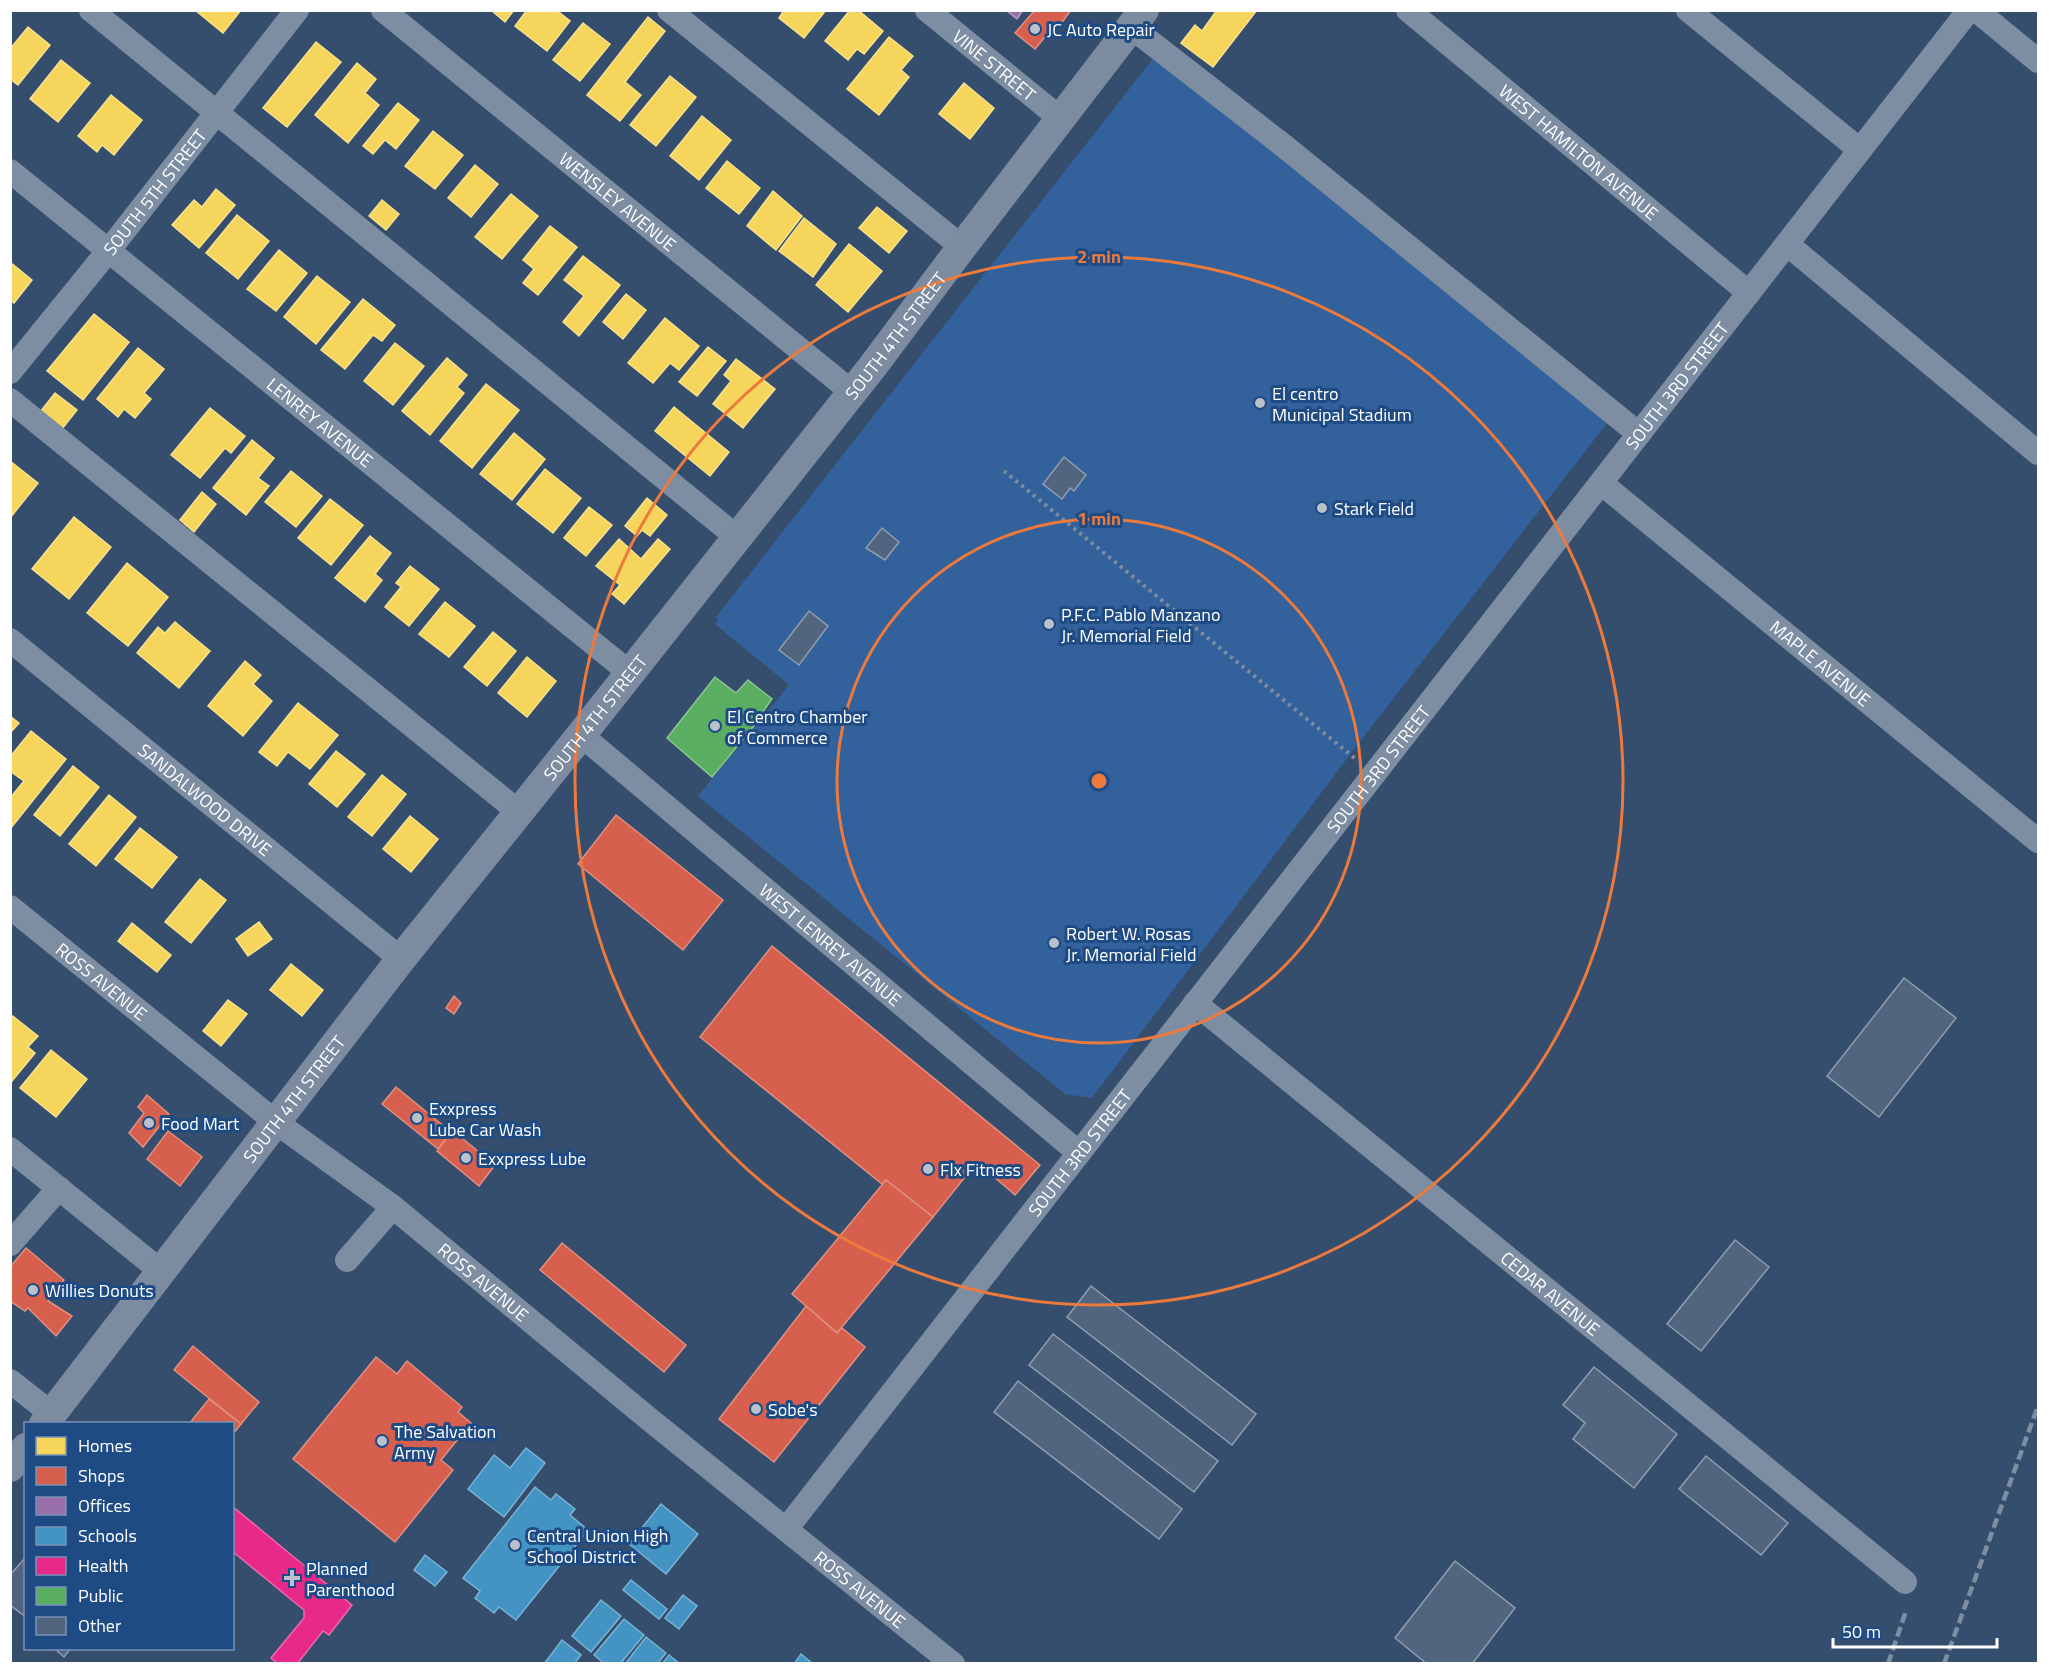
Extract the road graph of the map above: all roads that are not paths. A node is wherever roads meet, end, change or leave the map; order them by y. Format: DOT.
graph roads {
  1 [pos="91,10"];
  2 [pos="297,10"];
  3 [pos="383,10"];
  4 [pos="669,10"];
  5 [pos="927,10"];
  6 [pos="1408,10"];
  7 [pos="1688,10"];
  8 [pos="1969,10"];
  9 [pos="1976,10"];
  10 [pos="1138,19"];
  11 [pos="2038,61"];
  12 [pos="217,114"];
  13 [pos="1061,118"];
  14 [pos="1860,150"];
  15 [pos="10,171"];
  16 [pos="1787,244"];
  17 [pos="962,247"];
  18 [pos="109,250"];
  19 [pos="1749,293"];
  20 [pos="10,372"];
  21 [pos="852,392"];
  22 [pos="10,400"];
  23 [pos="1639,434"];
  24 [pos="2038,453"];
  25 [pos="1601,483"];
  26 [pos="738,538"];
  27 [pos="10,640"];
  28 [pos="630,673"];
  29 [pos="581,735"];
  30 [pos="519,812"];
  31 [pos="2038,841"];
  32 [pos="10,907"];
  33 [pos="401,959"];
  34 [pos="1195,1004"];
  35 [pos="277,1123"];
  36 [pos="10,1149"];
  37 [pos="1079,1153"];
  38 [pos="59,1188"];
  39 [pos="393,1207"];
  40 [pos="10,1244"];
  41 [pos="347,1260"];
  42 [pos="162,1272"];
  43 [pos="10,1382"];
  44 [pos="48,1419"];
  45 [pos="24,1450"];
  46 [pos="10,1467"];
  47 [pos="787,1528"];
  48 [pos="1905,1582"];
  49 [pos="953,1664"];
  1 -- 12 [label="street"];
  2 -- 12 [label="street, SOUTH 5TH STREET"];
  3 -- 21 [label="street, WENSLEY AVENUE"];
  4 -- 17 [label="street"];
  5 -- 13 [label="street, VINE STREET"];
  6 -- 19 [label="street, WEST HAMILTON AVENUE"];
  7 -- 14 [label="street"];
  8 -- 14 [label="street, SOUTH 3RD STREET"];
  9 -- 11 [label="street"];
  10 -- 13 [label="main road, SOUTH 4TH STREET"];
  10 -- 23 [label="street"];
  12 -- 18 [label="street, SOUTH 5TH STREET"];
  12 -- 26 [label="street"];
  13 -- 17 [label="main road, SOUTH 4TH STREET"];
  14 -- 16 [label="street, SOUTH 3RD STREET"];
  15 -- 18 [label="street, LENREY AVENUE"];
  16 -- 19 [label="street, SOUTH 3RD STREET"];
  16 -- 24 [label="street"];
  17 -- 21 [label="main road, SOUTH 4TH STREET"];
  18 -- 20 [label="street, SOUTH 5TH STREET"];
  18 -- 28 [label="street, LENREY AVENUE"];
  19 -- 23 [label="street, SOUTH 3RD STREET"];
  21 -- 26 [label="main road, SOUTH 4TH STREET"];
  22 -- 30 [label="street"];
  23 -- 25 [label="street, SOUTH 3RD STREET"];
  25 -- 31 [label="street, MAPLE AVENUE"];
  25 -- 34 [label="street, SOUTH 3RD STREET"];
  26 -- 28 [label="main road, SOUTH 4TH STREET"];
  27 -- 33 [label="street, SANDALWOOD DRIVE"];
  28 -- 29 [label="main road, SOUTH 4TH STREET"];
  29 -- 30 [label="main road, SOUTH 4TH STREET"];
  29 -- 37 [label="street, WEST LENREY AVENUE"];
  30 -- 33 [label="main road, SOUTH 4TH STREET"];
  32 -- 35 [label="street, ROSS AVENUE"];
  33 -- 35 [label="main road, SOUTH 4TH STREET"];
  34 -- 37 [label="street, SOUTH 3RD STREET"];
  34 -- 48 [label="street, CEDAR AVENUE"];
  35 -- 39 [label="street, ROSS AVENUE"];
  35 -- 42 [label="main road, SOUTH 4TH STREET"];
  36 -- 38 [label="street"];
  37 -- 47 [label="street, SOUTH 3RD STREET"];
  38 -- 40 [label="street"];
  38 -- 42 [label="street"];
  39 -- 41 [label="street"];
  39 -- 47 [label="street, ROSS AVENUE"];
  42 -- 44 [label="main road, SOUTH 4TH STREET"];
  43 -- 44 [label="street"];
  45 -- 46 [label="main road"];
  47 -- 49 [label="street, ROSS AVENUE"];
}
